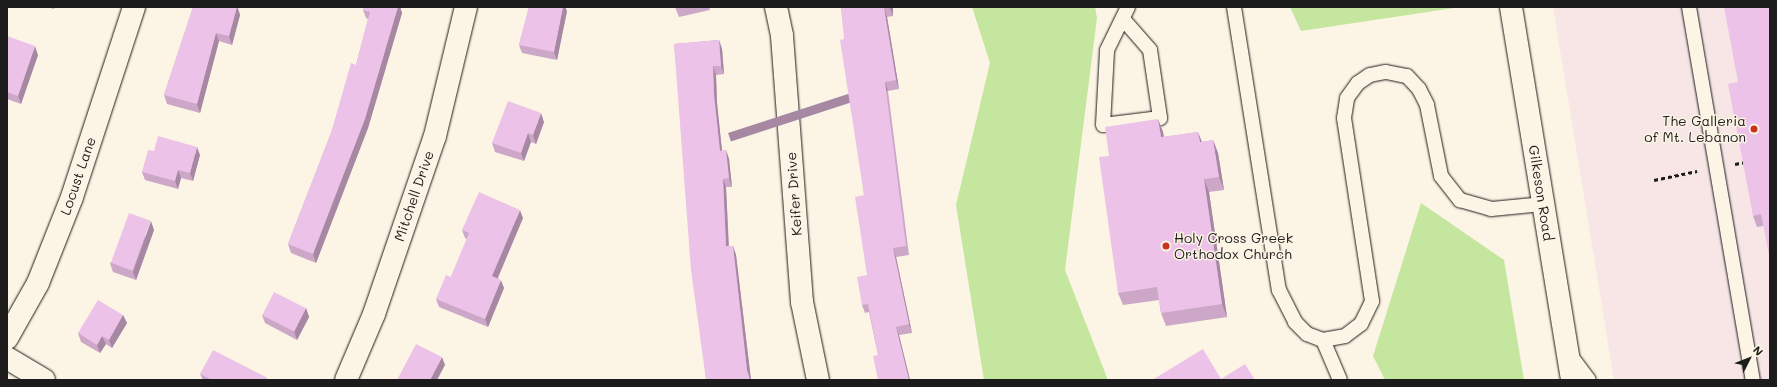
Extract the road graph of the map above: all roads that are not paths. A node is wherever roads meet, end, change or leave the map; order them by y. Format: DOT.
graph roads {
  1 [pos="134,7"];
  2 [pos="466,7"];
  3 [pos="776,7"];
  4 [pos="1234,7"];
  5 [pos="1510,7"];
  6 [pos="1689,7"];
  7 [pos="1126,13"];
  8 [pos="1543,204"];
  9 [pos="7,338"];
  10 [pos="1324,340"];
  11 [pos="1567,352"];
  12 [pos="7,358"];
  13 [pos="44,380"];
  14 [pos="346,380"];
  15 [pos="818,380"];
  16 [pos="1340,380"];
  17 [pos="1572,380"];
  18 [pos="1589,380"];
  19 [pos="1753,380"];
  1 -- 9 [label="street, Locust Lane"];
  2 -- 14 [label="street, Mitchell Drive"];
  3 -- 15 [label="street, Keifer Drive"];
  4 -- 10 [label="lane"];
  5 -- 8 [label="street, Gilkeson Road"];
  6 -- 19 [label="lane"];
  7 -- 7 [label="lane"];
  8 -- 10 [label="lane"];
  8 -- 11 [label="street, Gilkeson Road"];
  10 -- 16 [label="lane"];
  11 -- 17 [label="street, Gilkeson Road"];
  11 -- 18 [label="lane"];
  12 -- 13 [label="street"];
}
